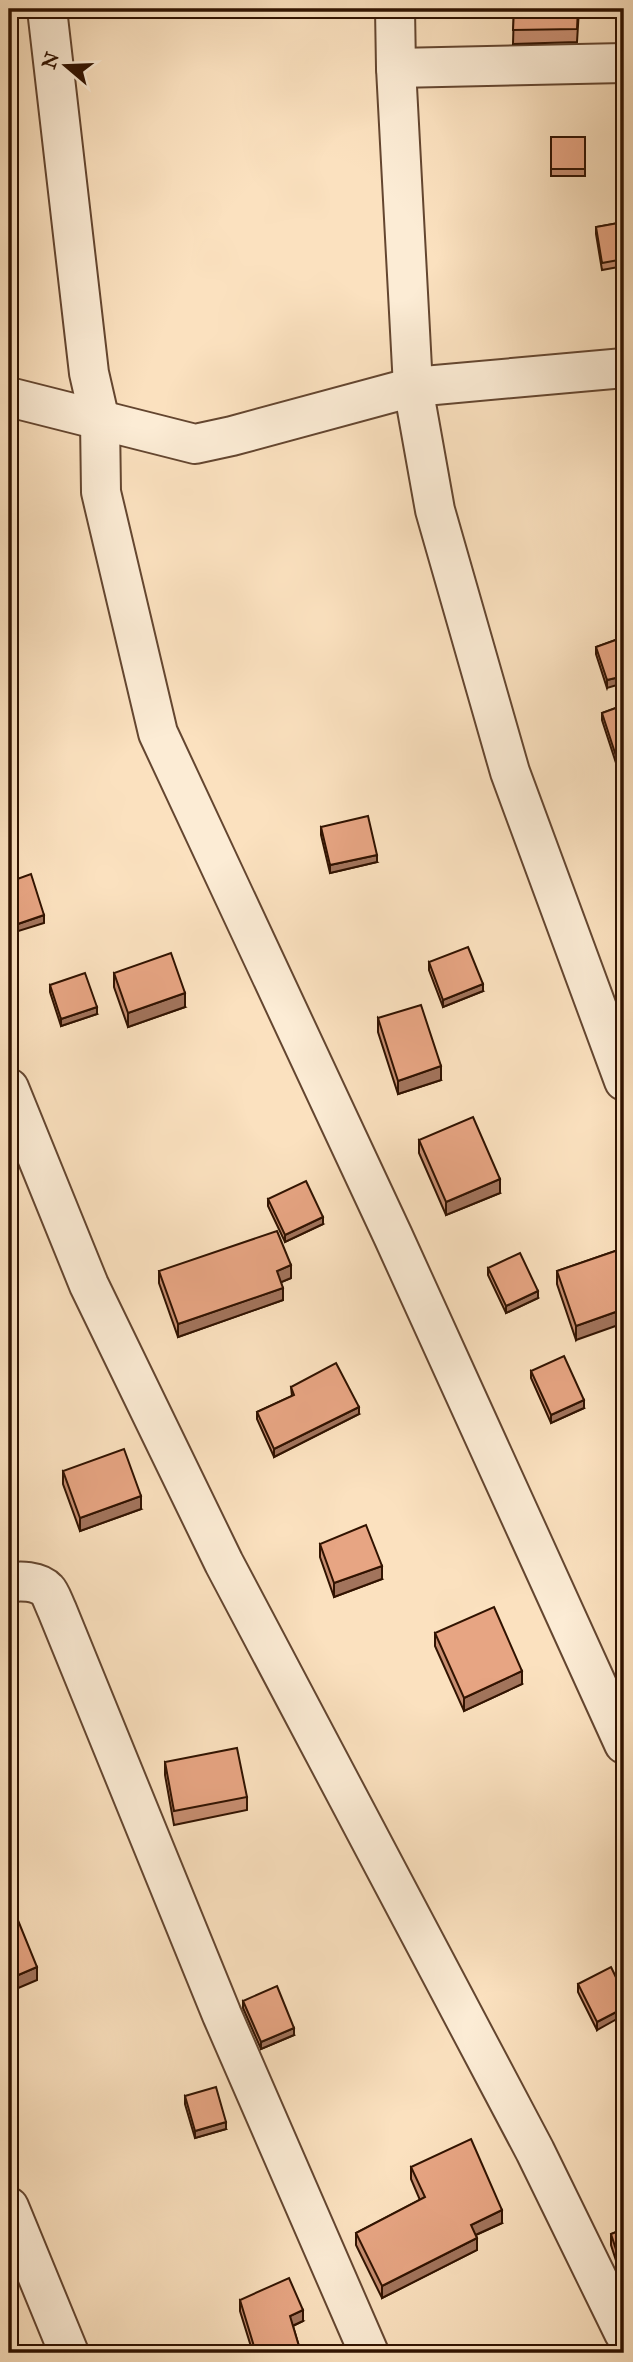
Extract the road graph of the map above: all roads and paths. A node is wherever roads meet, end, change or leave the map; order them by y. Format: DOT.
graph roads {
  1 [pos="47,9"];
  2 [pos="395,9"];
  3 [pos="624,63"];
  4 [pos="396,68"];
  5 [pos="624,368"];
  6 [pos="413,387"];
  7 [pos="9,397"];
  8 [pos="100,421"];
  9 [pos="624,1081"];
  10 [pos="9,1088"];
  11 [pos="9,1583"];
  12 [pos="624,1744"];
  13 [pos="9,2207"];
  14 [pos="624,2333"];
  15 [pos="69,2353"];
  16 [pos="369,2353"];
  1 -- 8 [label="street"];
  2 -- 4 [label="street"];
  3 -- 4 [label="street"];
  4 -- 6 [label="street"];
  5 -- 6 [label="street"];
  6 -- 8 [label="street"];
  6 -- 9 [label="street"];
  7 -- 8 [label="street"];
  8 -- 12 [label="street"];
  10 -- 14 [label="street"];
  11 -- 16 [label="street"];
  13 -- 15 [label="street"];
}
